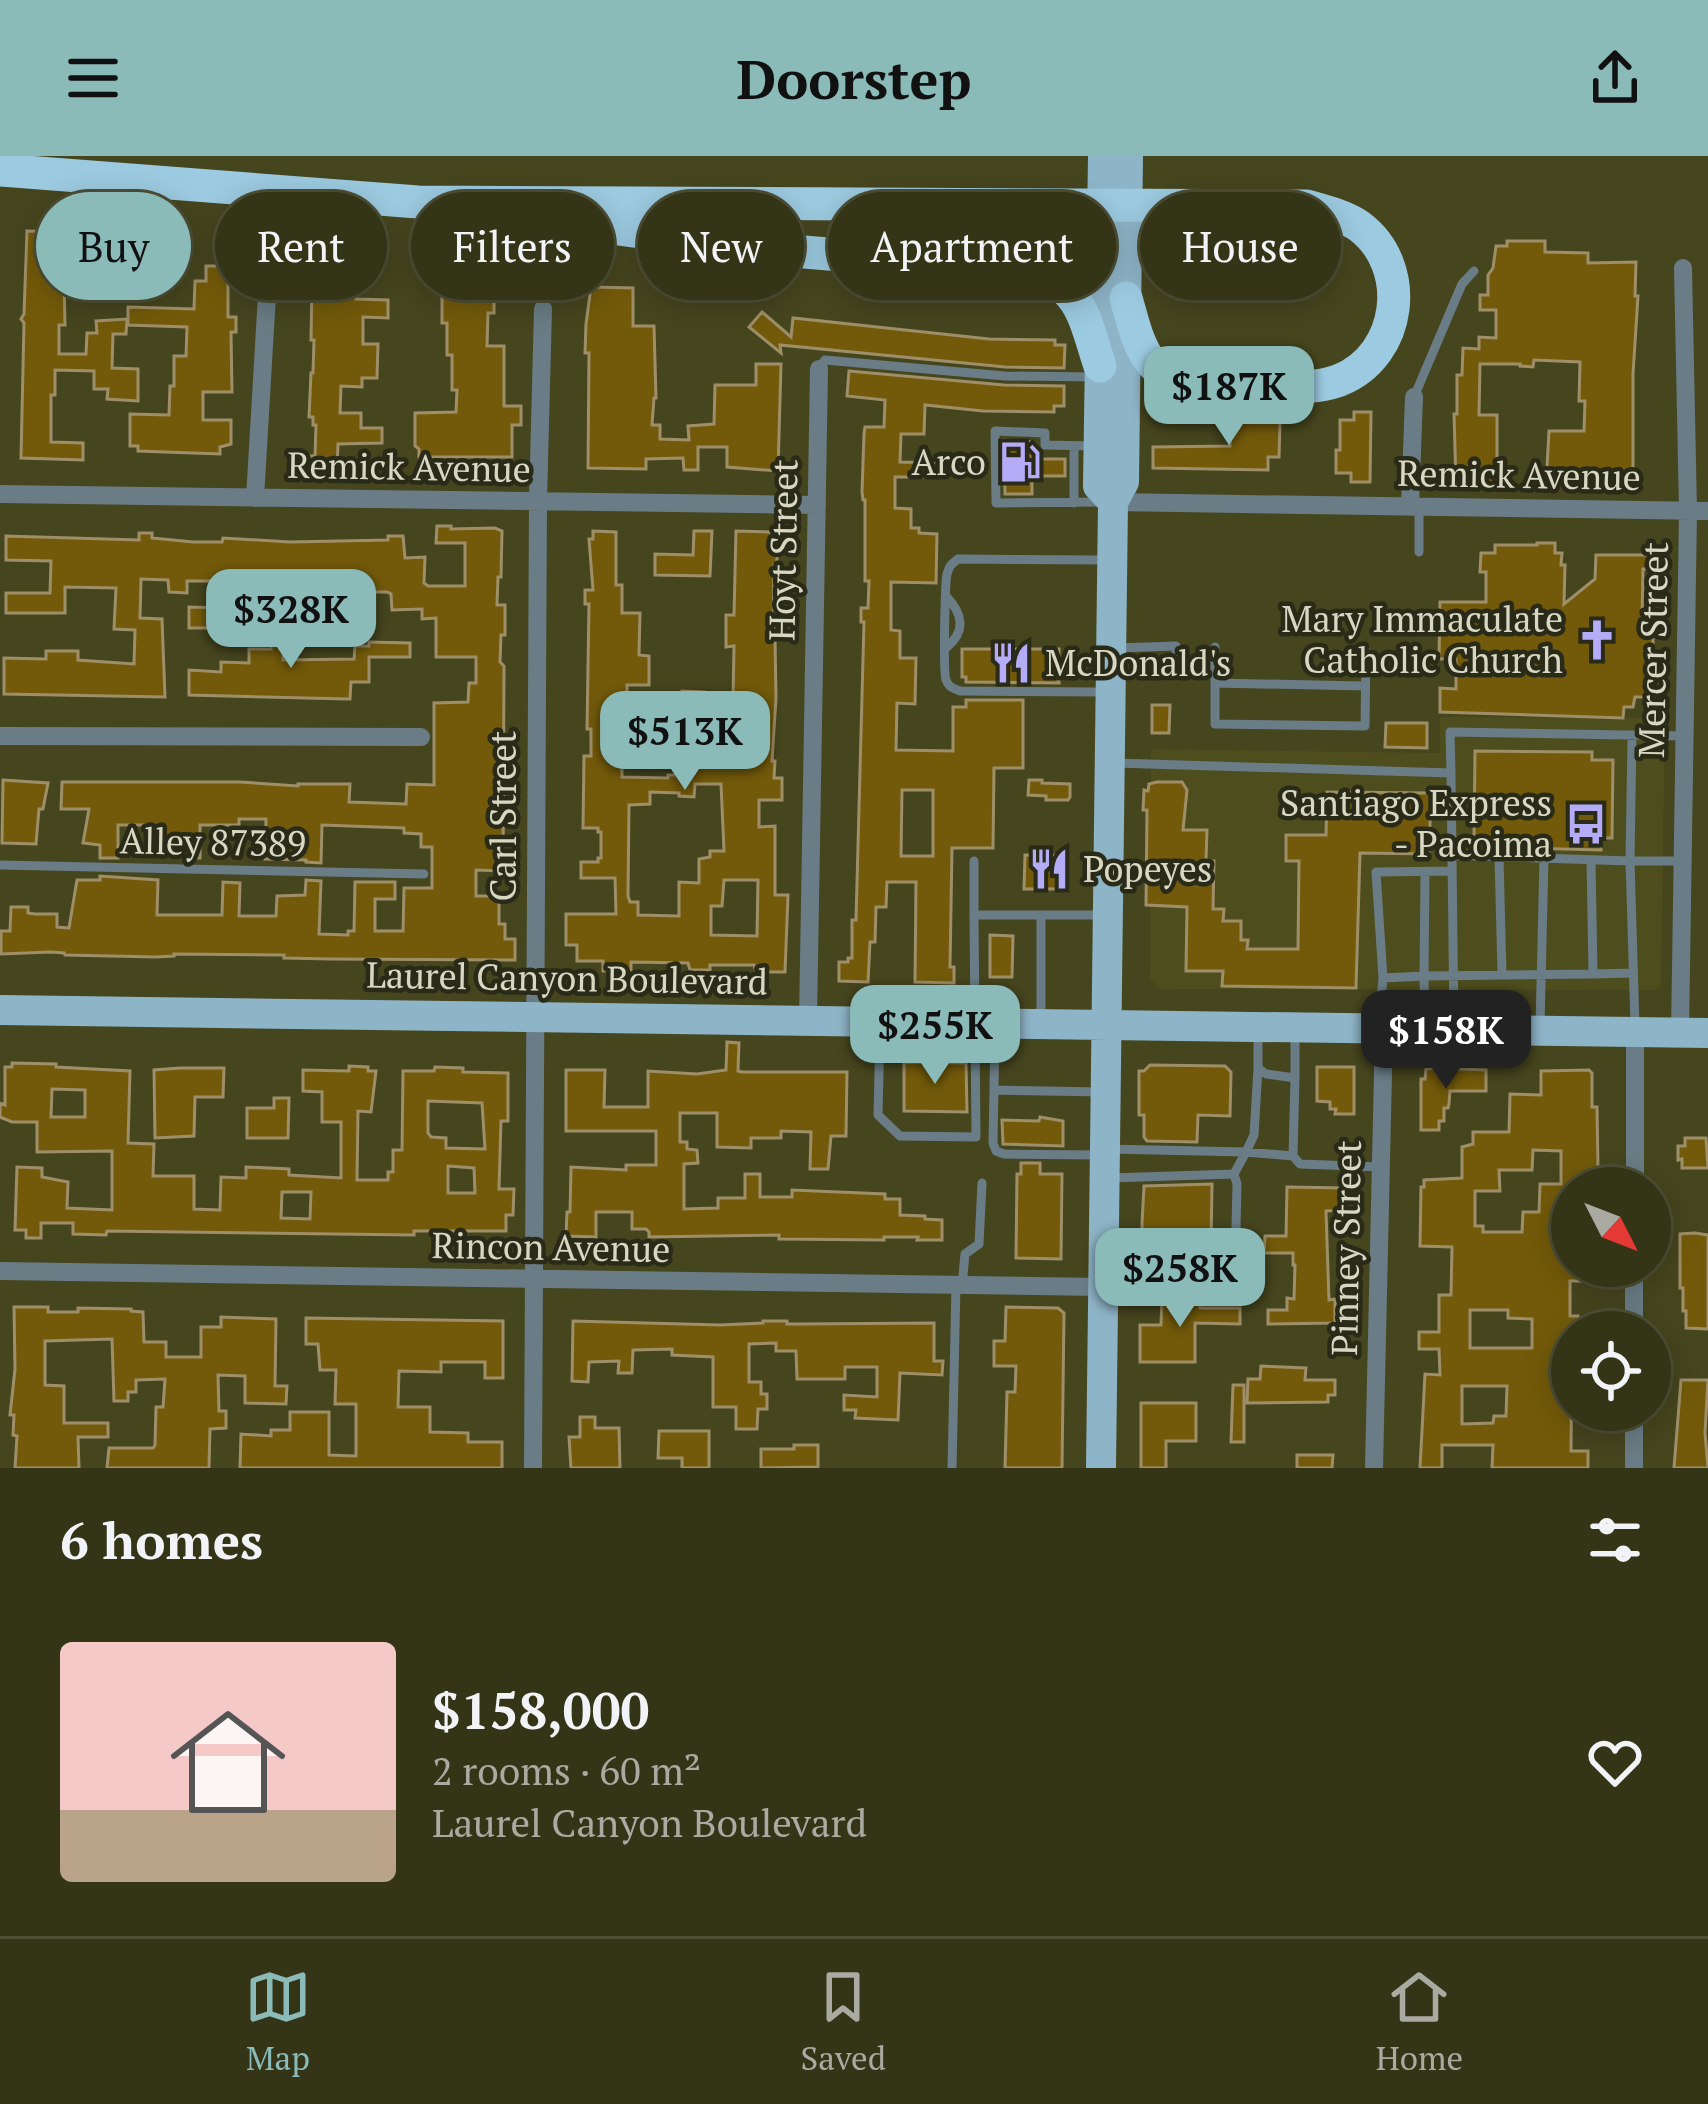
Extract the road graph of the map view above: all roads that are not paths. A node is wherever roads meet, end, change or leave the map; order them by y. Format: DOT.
graph roads {
  1 [pos="1103,156"];
  2 [pos="1128,156"];
  3 [pos="0,170"];
  4 [pos="411,201"];
  5 [pos="614,203"];
  6 [pos="614,228"];
  7 [pos="1683,268"];
  8 [pos="1474,272"];
  9 [pos="1126,298"];
  10 [pos="267,300"];
  11 [pos="543,309"];
  12 [pos="819,369"];
  13 [pos="1100,371"];
  14 [pos="1414,397"];
  15 [pos="1086,446"];
  16 [pos="0,494"];
  17 [pos="255,497"];
  18 [pos="538,501"];
  19 [pos="1113,502"];
  20 [pos="1074,503"];
  21 [pos="817,505"];
  22 [pos="1414,507"];
  23 [pos="1698,511"];
  24 [pos="1419,552"];
  25 [pos="1112,560"];
  26 [pos="1215,647"];
  27 [pos="1366,651"];
  28 [pos="1110,672"];
  29 [pos="1215,683"];
  30 [pos="1365,686"];
  31 [pos="1632,735"];
  32 [pos="0,736"];
  33 [pos="1685,736"];
  34 [pos="421,737"];
  35 [pos="1109,763"];
  36 [pos="1451,773"];
  37 [pos="1452,855"];
  38 [pos="1499,856"];
  39 [pos="1544,858"];
  40 [pos="1591,860"];
  41 [pos="974,861"];
  42 [pos="1630,861"];
  43 [pos="1683,862"];
  44 [pos="0,865"];
  45 [pos="1452,871"];
  46 [pos="1425,872"];
  47 [pos="424,874"];
  48 [pos="974,915"];
  49 [pos="1041,915"];
  50 [pos="1107,915"];
  51 [pos="1634,973"];
  52 [pos="1542,974"];
  53 [pos="1593,974"];
  54 [pos="1453,975"];
  55 [pos="1502,975"];
  56 [pos="1424,976"];
  57 [pos="1383,978"];
  58 [pos="0,1010"];
  59 [pos="535,1016"];
  60 [pos="808,1020"];
  61 [pos="880,1021"];
  62 [pos="985,1022"];
  63 [pos="1041,1023"];
  64 [pos="1105,1023"];
  65 [pos="1258,1028"];
  66 [pos="1295,1028"];
  67 [pos="1381,1029"];
  68 [pos="1439,1030"];
  69 [pos="1540,1032"];
  70 [pos="1635,1033"];
  71 [pos="1694,1033"];
  72 [pos="1260,1074"];
  73 [pos="1295,1078"];
  74 [pos="994,1090"];
  75 [pos="1104,1091"];
  76 [pos="1246,1152"];
  77 [pos="1293,1156"];
  78 [pos="1103,1160"];
  79 [pos="1381,1167"];
  80 [pos="1635,1167"];
  81 [pos="1234,1174"];
  82 [pos="982,1183"];
  83 [pos="0,1271"];
  84 [pos="536,1280"];
  85 [pos="959,1285"];
  86 [pos="1102,1287"];
  87 [pos="1634,1431"];
  88 [pos="533,1468"];
  89 [pos="952,1468"];
  90 [pos="1101,1468"];
  91 [pos="1375,1468"];
  92 [pos="1634,1468"];
  1 -- 13 [label="main road"];
  2 -- 9 [label="main road"];
  3 -- 4 [label="highway"];
  5 -- 9 [label="highway"];
  6 -- 13 [label="highway"];
  7 -- 23 [label="street, Mercer Street"];
  8 -- 14 [label="lane"];
  9 -- 19 [label="main road"];
  10 -- 17 [label="street"];
  11 -- 18 [label="street, Carl Street"];
  12 -- 13 [label="lane"];
  12 -- 21 [label="street, Hoyt Street"];
  13 -- 15 [label="main road"];
  14 -- 22 [label="street"];
  15 -- 19 [label="main road"];
  15 -- 20 [label="lane"];
  15 -- 20 [label="lane"];
  16 -- 17 [label="street, Remick Avenue"];
  17 -- 18 [label="street, Remick Avenue"];
  18 -- 21 [label="street, Remick Avenue"];
  18 -- 59 [label="street, Carl Street"];
  19 -- 20 [label="lane"];
  19 -- 22 [label="street, Remick Avenue"];
  19 -- 25 [label="main road"];
  21 -- 60 [label="street, Hoyt Street"];
  22 -- 23 [label="street, Remick Avenue"];
  22 -- 24 [label="lane"];
  23 -- 33 [label="street, Mercer Street"];
  25 -- 28 [label="main road"];
  25 -- 28 [label="lane"];
  26 -- 29 [label="lane"];
  27 -- 30 [label="lane"];
  28 -- 28 [label="lane"];
  28 -- 35 [label="main road"];
  29 -- 30 [label="lane"];
  29 -- 30 [label="lane"];
  31 -- 33 [label="lane"];
  31 -- 36 [label="lane"];
  31 -- 42 [label="lane"];
  32 -- 34 [label="street"];
  33 -- 43 [label="street, Mercer Street"];
  35 -- 36 [label="lane"];
  35 -- 50 [label="main road"];
  36 -- 37 [label="lane"];
  37 -- 38 [label="lane"];
  37 -- 45 [label="lane"];
  38 -- 39 [label="lane"];
  38 -- 55 [label="lane"];
  39 -- 40 [label="lane"];
  39 -- 52 [label="lane"];
  40 -- 42 [label="lane"];
  40 -- 53 [label="lane"];
  41 -- 48 [label="lane"];
  42 -- 43 [label="lane"];
  42 -- 51 [label="lane"];
  43 -- 71 [label="street, Mercer Street"];
  44 -- 47 [label="lane, Alley 87389"];
  45 -- 46 [label="lane"];
  45 -- 54 [label="lane"];
  46 -- 56 [label="lane"];
  46 -- 57 [label="lane"];
  48 -- 49 [label="lane"];
  48 -- 62 [label="lane"];
  49 -- 50 [label="lane"];
  49 -- 63 [label="lane"];
  50 -- 64 [label="main road"];
  51 -- 53 [label="lane"];
  51 -- 70 [label="lane"];
  52 -- 53 [label="lane"];
  52 -- 55 [label="lane"];
  52 -- 69 [label="lane"];
  54 -- 55 [label="lane"];
  54 -- 56 [label="lane"];
  54 -- 68 [label="lane"];
  56 -- 57 [label="lane"];
  56 -- 68 [label="lane"];
  57 -- 67 [label="lane"];
  58 -- 59 [label="main road, Laurel Canyon Boulevard"];
  59 -- 60 [label="main road, Laurel Canyon Boulevard"];
  59 -- 84 [label="street, Carl Street"];
  60 -- 61 [label="main road, Laurel Canyon Boulevard"];
  61 -- 62 [label="main road, Laurel Canyon Boulevard"];
  61 -- 62 [label="lane"];
  62 -- 63 [label="main road, Laurel Canyon Boulevard"];
  62 -- 74 [label="lane"];
  63 -- 64 [label="main road, Laurel Canyon Boulevard"];
  64 -- 65 [label="main road, Laurel Canyon Boulevard"];
  64 -- 75 [label="main road"];
  65 -- 66 [label="main road, Laurel Canyon Boulevard"];
  65 -- 72 [label="lane"];
  66 -- 67 [label="main road, Laurel Canyon Boulevard"];
  66 -- 73 [label="lane"];
  67 -- 68 [label="main road, Laurel Canyon Boulevard"];
  67 -- 79 [label="street, Pinney Street"];
  68 -- 69 [label="main road, Laurel Canyon Boulevard"];
  69 -- 70 [label="main road, Laurel Canyon Boulevard"];
  70 -- 71 [label="main road, Laurel Canyon Boulevard"];
  70 -- 80 [label="street"];
  72 -- 73 [label="lane"];
  72 -- 76 [label="lane"];
  73 -- 77 [label="lane"];
  74 -- 75 [label="lane"];
  74 -- 78 [label="lane"];
  75 -- 78 [label="main road"];
  76 -- 77 [label="lane"];
  76 -- 78 [label="lane"];
  76 -- 81 [label="lane"];
  77 -- 79 [label="lane"];
  78 -- 81 [label="lane"];
  78 -- 86 [label="main road"];
  79 -- 91 [label="street, Pinney Street"];
  81 -- 86 [label="lane"];
  82 -- 85 [label="lane"];
  83 -- 84 [label="street, Rincon Avenue"];
  84 -- 85 [label="street, Rincon Avenue"];
  84 -- 88 [label="street, Carl Street"];
  85 -- 86 [label="street, Rincon Avenue"];
  85 -- 89 [label="lane"];
  86 -- 90 [label="main road"];
  87 -- 92 [label="street"];
}
